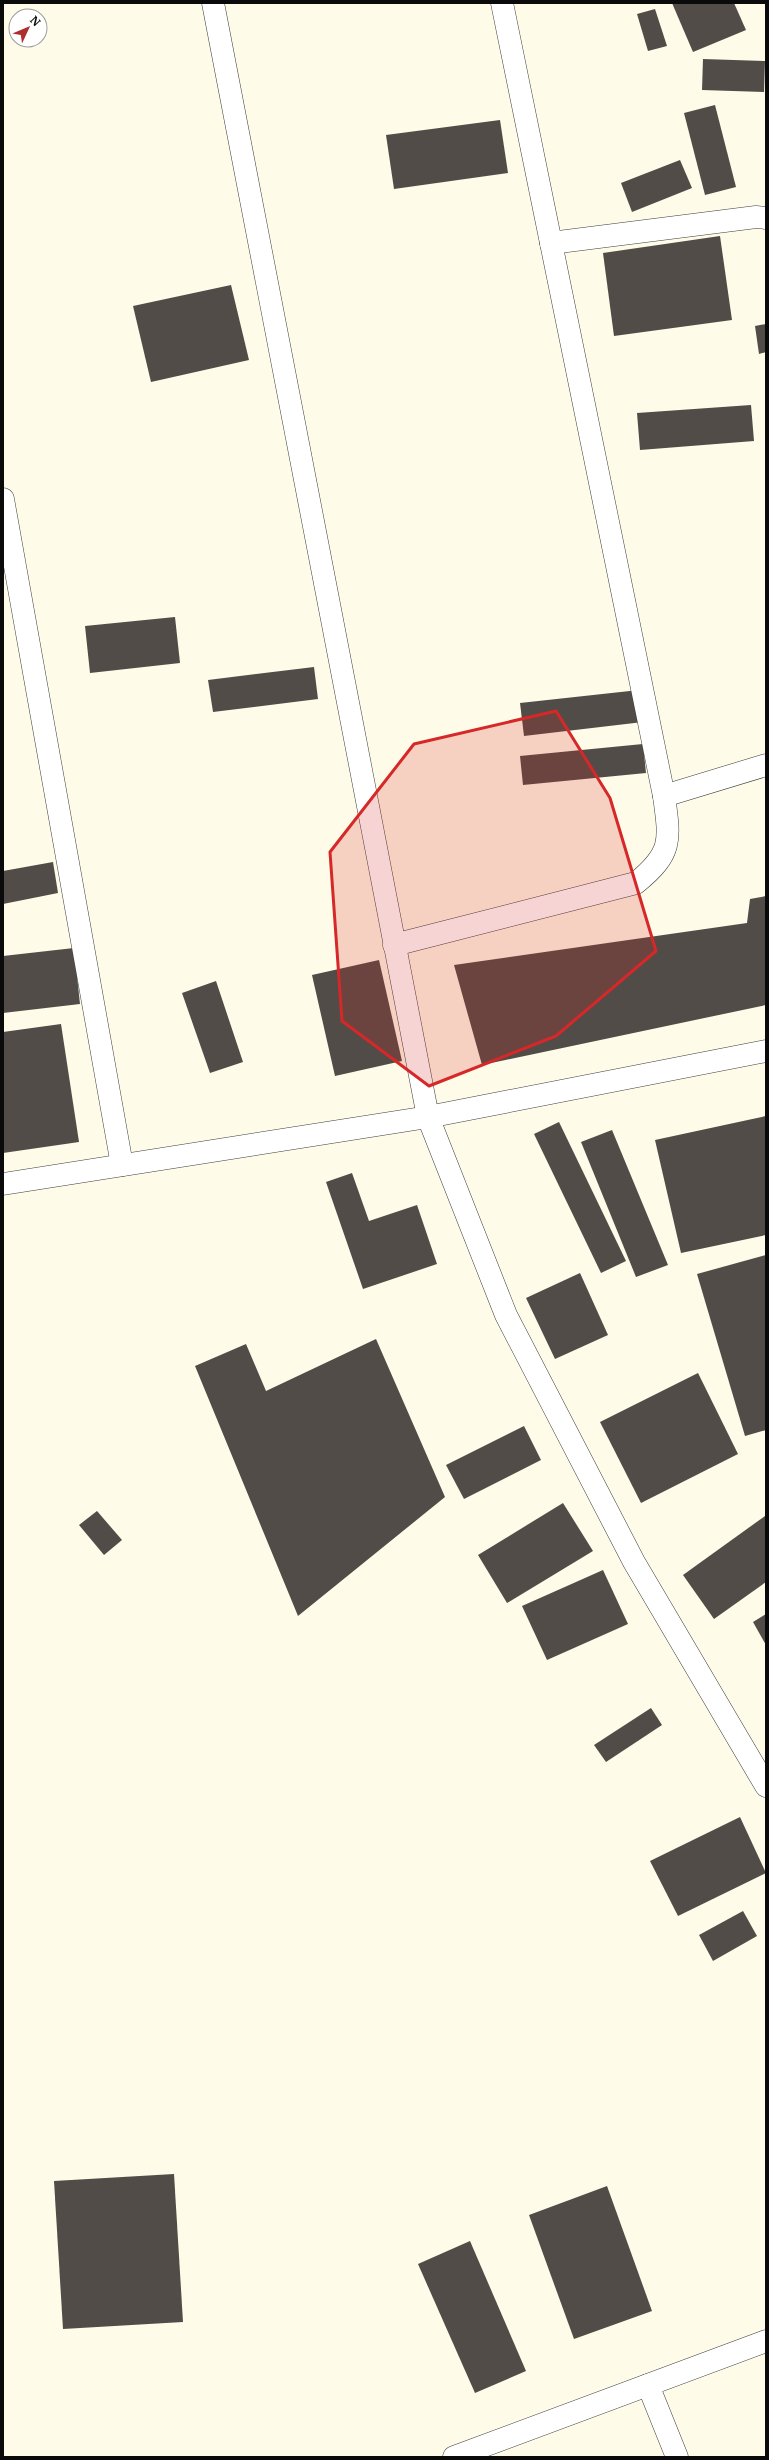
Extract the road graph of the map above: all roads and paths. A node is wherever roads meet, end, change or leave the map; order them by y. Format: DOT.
graph roads {
  1 [pos="213,3"];
  2 [pos="502,3"];
  3 [pos="766,218"];
  4 [pos="551,243"];
  5 [pos="3,499"];
  6 [pos="766,765"];
  7 [pos="664,796"];
  8 [pos="394,945"];
  9 [pos="766,1051"];
  10 [pos="428,1117"];
  11 [pos="122,1165"];
  12 [pos="3,1184"];
  13 [pos="766,1786"];
  14 [pos="766,2341"];
  15 [pos="648,2385"];
  16 [pos="454,2457"];
  17 [pos="677,2457"];
  1 -- 8 [label="street"];
  2 -- 4 [label="street"];
  3 -- 4 [label="street"];
  4 -- 7 [label="street"];
  5 -- 11 [label="street"];
  6 -- 7 [label="street"];
  7 -- 8 [label="street"];
  8 -- 10 [label="street"];
  9 -- 10 [label="street"];
  10 -- 11 [label="street"];
  10 -- 13 [label="street"];
  11 -- 12 [label="street"];
  14 -- 15 [label="street"];
  15 -- 16 [label="street"];
  15 -- 17 [label="street"];
}
